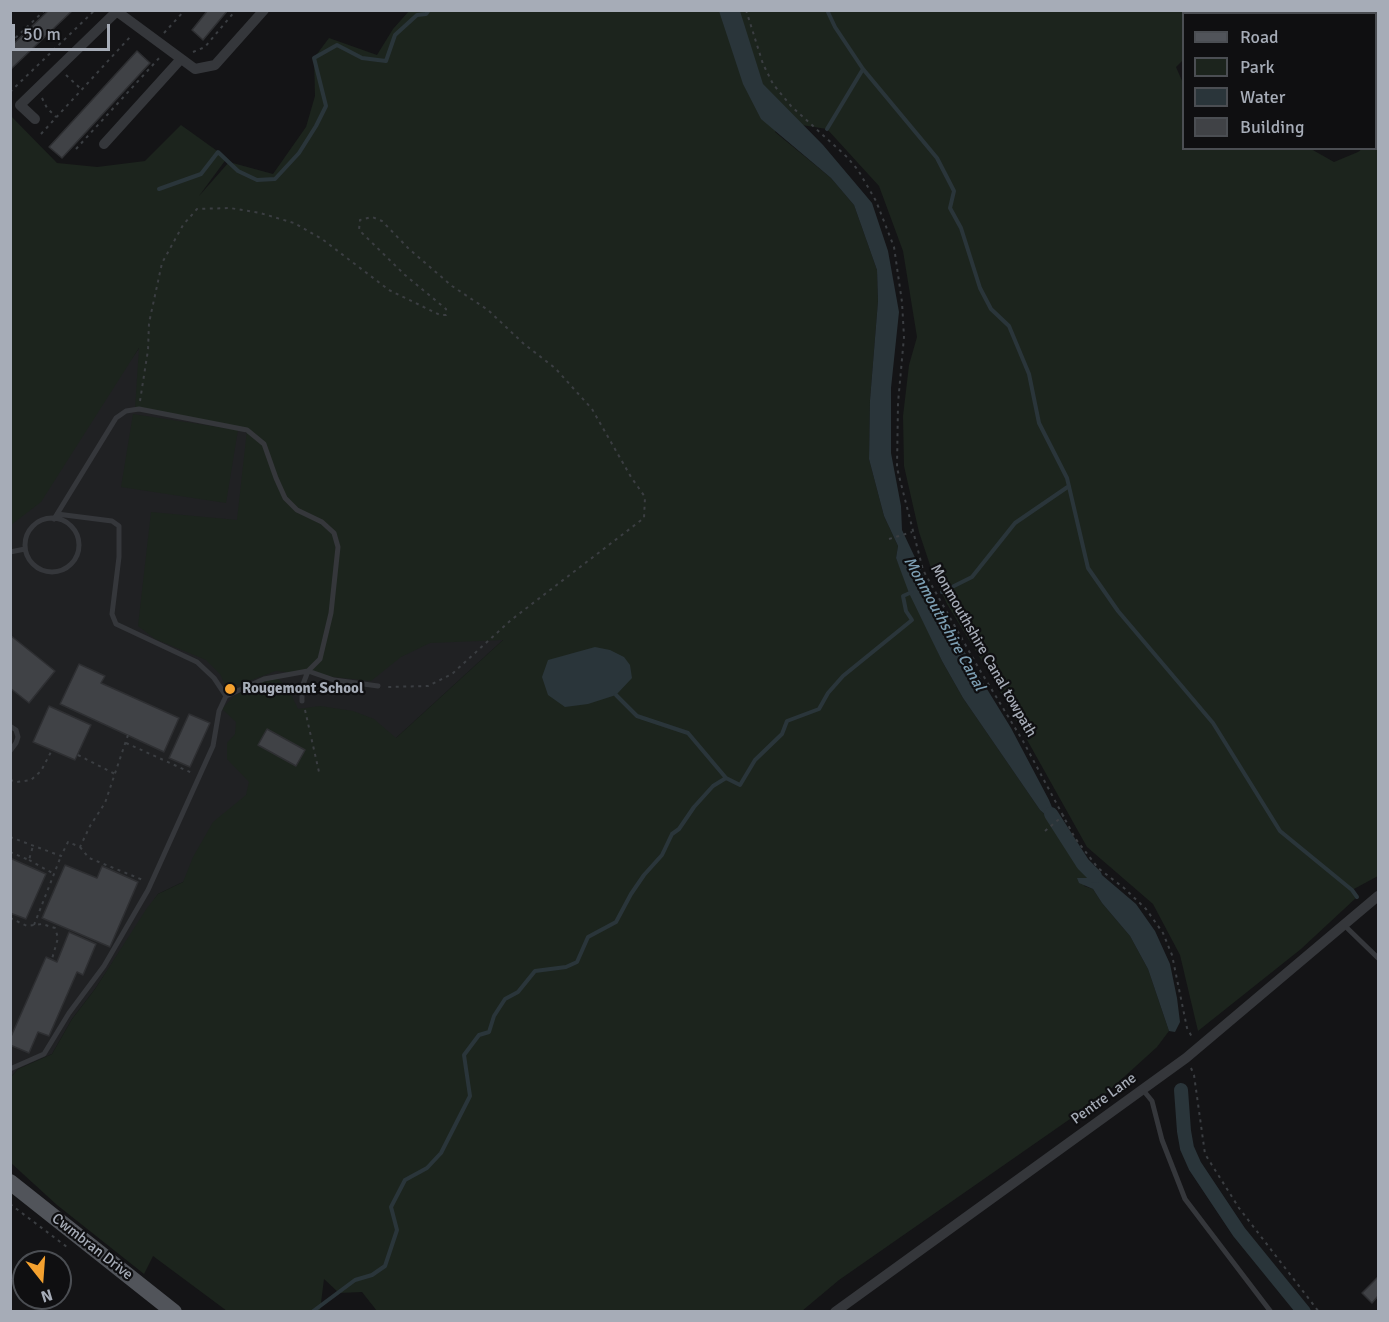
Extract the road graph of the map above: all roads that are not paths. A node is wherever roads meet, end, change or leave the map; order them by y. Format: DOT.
graph roads {
  1 [pos="264,10"];
  2 [pos="115,11"];
  3 [pos="174,55"];
  4 [pos="35,119"];
  5 [pos="104,144"];
  6 [pos="55,516"];
  7 [pos="25,549"];
  8 [pos="10,552"];
  9 [pos="308,671"];
  10 [pos="378,686"];
  11 [pos="226,696"];
  12 [pos="302,701"];
  13 [pos="10,726"];
  14 [pos="10,751"];
  15 [pos="1378,896"];
  16 [pos="1344,925"];
  17 [pos="1378,958"];
  18 [pos="10,1069"];
  19 [pos="1143,1089"];
  20 [pos="10,1182"];
  21 [pos="174,1311"];
  22 [pos="836,1311"];
  23 [pos="1271,1311"];
  1 -- 3 [label="street"];
  2 -- 3 [label="street"];
  2 -- 4 [label="street"];
  3 -- 5 [label="street"];
  6 -- 7 [label="lane"];
  6 -- 7 [label="lane"];
  6 -- 9 [label="lane"];
  6 -- 11 [label="lane"];
  7 -- 8 [label="lane"];
  9 -- 10 [label="lane"];
  9 -- 11 [label="lane"];
  9 -- 12 [label="lane"];
  11 -- 18 [label="lane"];
  13 -- 14 [label="lane"];
  15 -- 16 [label="street, Pentre Lane"];
  16 -- 17 [label="lane"];
  16 -- 19 [label="street, Pentre Lane"];
  19 -- 22 [label="street, Pentre Lane"];
  19 -- 23 [label="lane"];
  20 -- 21 [label="main road, Cwmbran Drive"];
}
